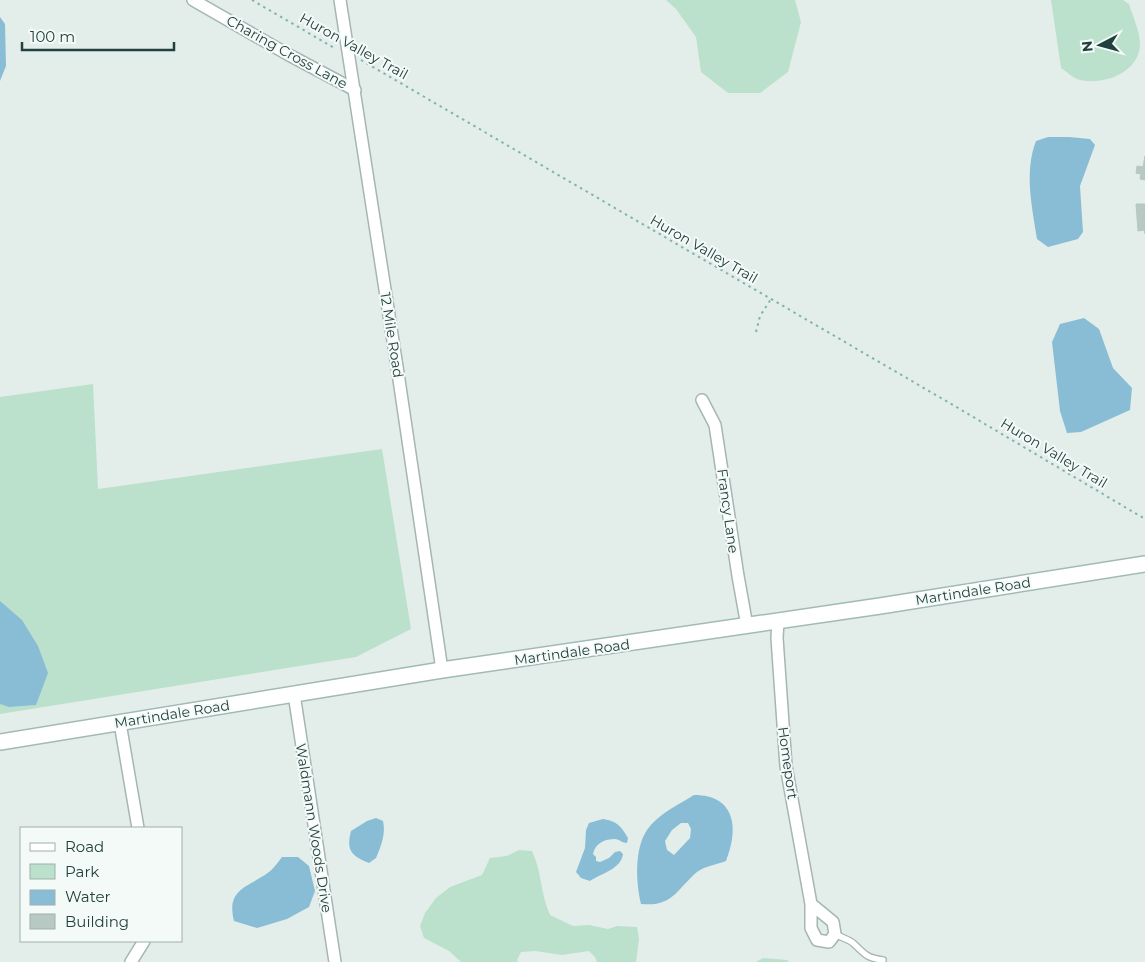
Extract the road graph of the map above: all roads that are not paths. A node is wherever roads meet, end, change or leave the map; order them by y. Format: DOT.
graph roads {
  1 [pos="193,0"];
  2 [pos="340,0"];
  3 [pos="355,90"];
  4 [pos="702,400"];
  5 [pos="1145,564"];
  6 [pos="778,621"];
  7 [pos="747,626"];
  8 [pos="442,670"];
  9 [pos="294,694"];
  10 [pos="120,723"];
  11 [pos="0,742"];
  12 [pos="138,827"];
  13 [pos="811,904"];
  14 [pos="835,934"];
  15 [pos="143,942"];
  16 [pos="883,960"];
  17 [pos="131,962"];
  18 [pos="335,962"];
  1 -- 3 [label="street, Charing Cross Lane"];
  2 -- 3 [label="street, 12 Mile Road"];
  3 -- 8 [label="street, 12 Mile Road"];
  4 -- 7 [label="street, Francy Lane"];
  5 -- 6 [label="street, Martindale Road"];
  6 -- 7 [label="street, Martindale Road"];
  6 -- 13 [label="street, Homeport"];
  7 -- 8 [label="street, Martindale Road"];
  8 -- 9 [label="street, Martindale Road"];
  9 -- 10 [label="street, Martindale Road"];
  9 -- 18 [label="street, Waldmann Woods Drive"];
  10 -- 11 [label="street, Martindale Road"];
  10 -- 12 [label="street"];
  13 -- 14 [label="street"];
  13 -- 14 [label="street, Homeport"];
  14 -- 16 [label="lane"];
  15 -- 17 [label="street"];
}
